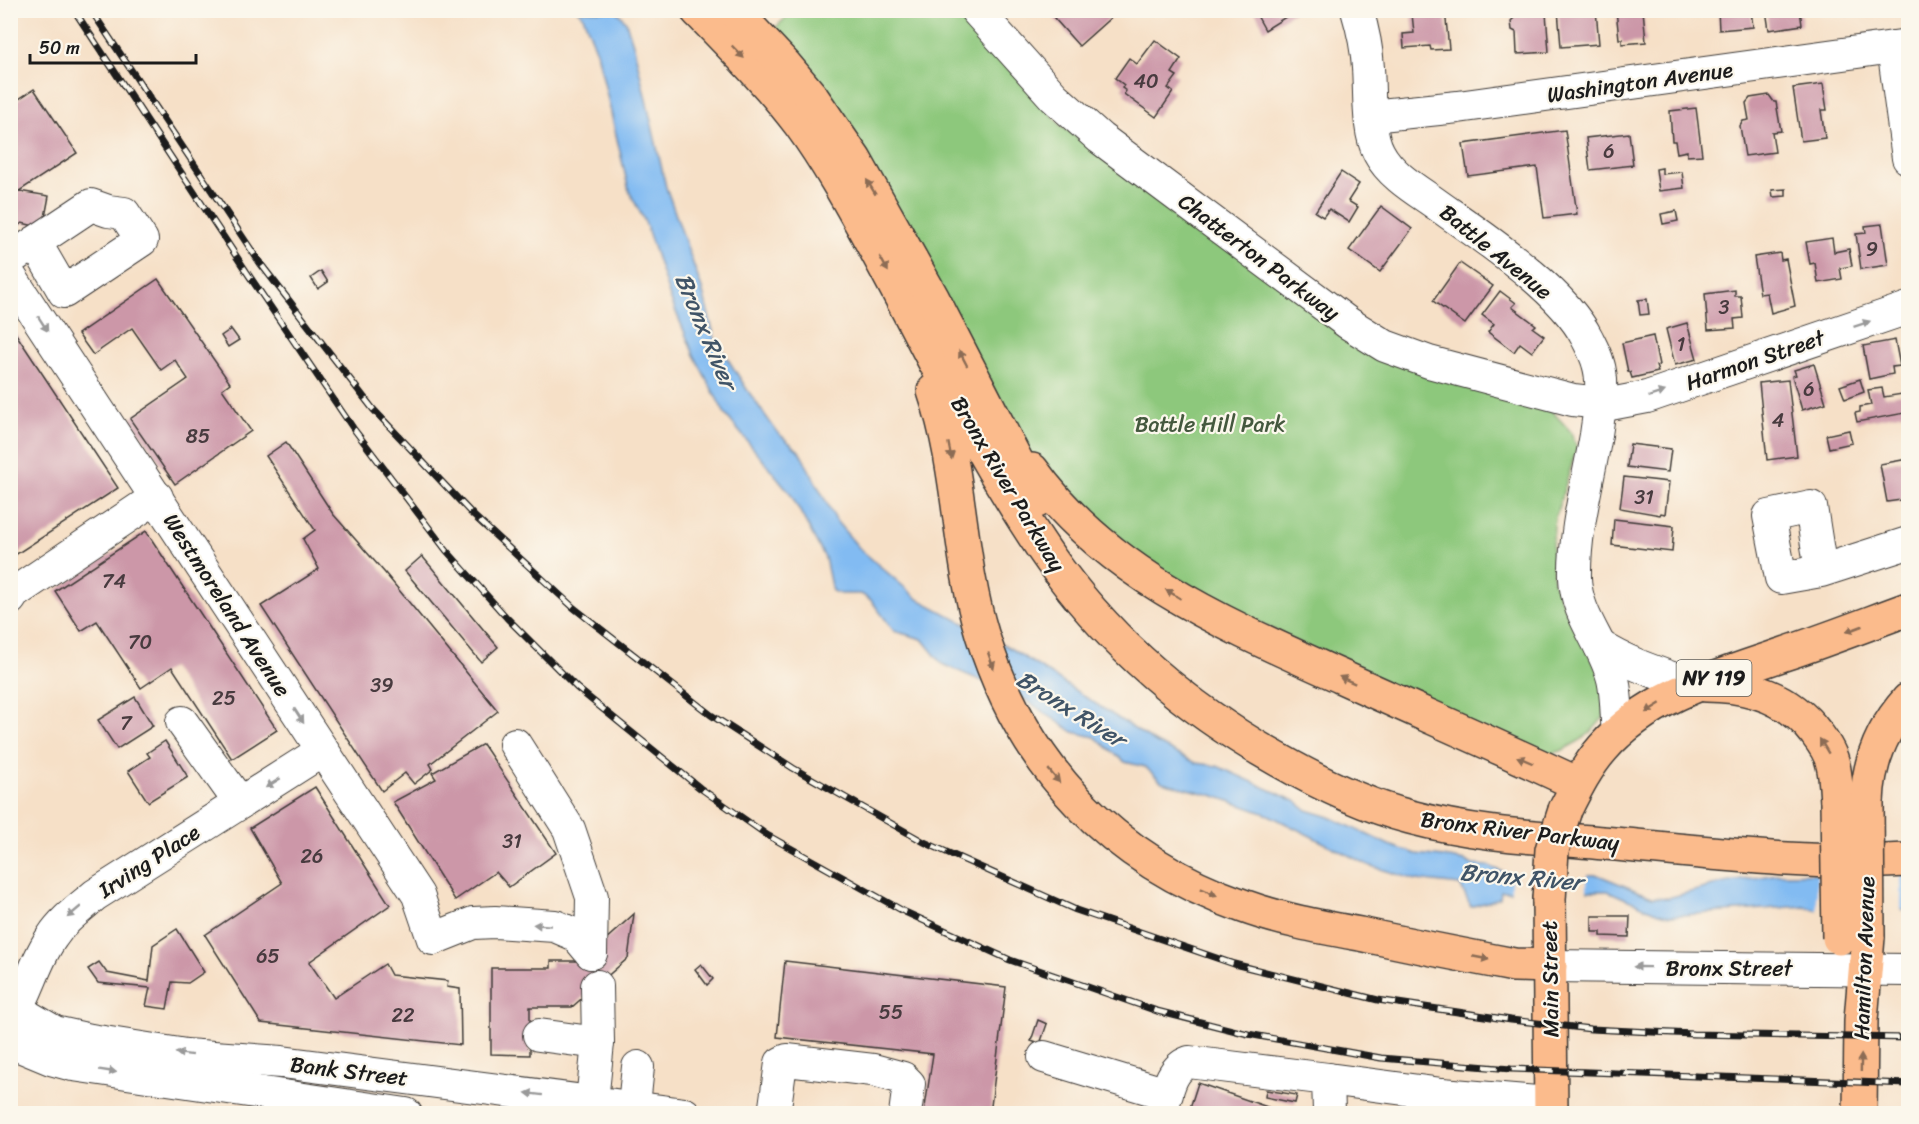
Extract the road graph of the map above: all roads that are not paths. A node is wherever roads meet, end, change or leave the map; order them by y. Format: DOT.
graph roads {
  1 [pos="697,10"];
  2 [pos="733,10"];
  3 [pos="976,10"];
  4 [pos="1357,10"];
  5 [pos="1901,46"];
  6 [pos="1371,116"];
  7 [pos="1908,158"];
  8 [pos="23,251"];
  9 [pos="10,276"];
  10 [pos="901,295"];
  11 [pos="1908,308"];
  12 [pos="1600,404"];
  13 [pos="990,410"];
  14 [pos="157,497"];
  15 [pos="1908,543"];
  16 [pos="1821,571"];
  17 [pos="10,599"];
  18 [pos="1908,609"];
  19 [pos="1600,646"];
  20 [pos="1692,685"];
  21 [pos="1908,700"];
  22 [pos="182,722"];
  23 [pos="1618,733"];
  24 [pos="515,744"];
  25 [pos="322,751"];
  26 [pos="1572,797"];
  27 [pos="1852,802"];
  28 [pos="240,803"];
  29 [pos="1908,841"];
  30 [pos="1908,860"];
  31 [pos="1855,953"];
  32 [pos="1550,966"];
  33 [pos="1908,970"];
  34 [pos="597,986"];
  35 [pos="12,1029"];
  36 [pos="539,1035"];
  37 [pos="598,1042"];
  38 [pos="1044,1057"];
  39 [pos="638,1067"];
  40 [pos="1328,1079"];
  41 [pos="592,1101"];
  42 [pos="1164,1104"];
  43 [pos="304,1106"];
  44 [pos="1550,1108"];
  45 [pos="348,1109"];
  46 [pos="656,1111"];
  47 [pos="1329,1112"];
  48 [pos="406,1113"];
  49 [pos="774,1113"];
  50 [pos="905,1113"];
  51 [pos="1860,1113"];
  1 -- 10 [label="main road, Bronx River Parkway, one-way"];
  13 -- 2 [label="main road, Bronx River Parkway, one-way"];
  3 -- 12 [label="street, Chatterton Parkway"];
  4 -- 6 [label="street, Battle Avenue"];
  5 -- 6 [label="street, Washington Avenue"];
  5 -- 7 [label="street"];
  6 -- 12 [label="street, Battle Avenue"];
  8 -- 8 [label="street"];
  9 -- 14 [label="street, Westmoreland Avenue, one-way"];
  10 -- 30 [label="main road, Bronx River Parkway"];
  10 -- 32 [label="main road, one-way"];
  12 -- 11 [label="street, Harmon Street, one-way"];
  12 -- 19 [label="street, Battle Avenue"];
  26 -- 13 [label="main road, one-way"];
  13 -- 29 [label="main road, Bronx River Parkway"];
  14 -- 17 [label="street"];
  14 -- 25 [label="street, Westmoreland Avenue, one-way"];
  15 -- 16 [label="street"];
  18 -- 20 [label="main road, NY 119, one-way"];
  19 -- 20 [label="street"];
  19 -- 23 [label="street, Battle Avenue"];
  20 -- 23 [label="main road, NY 119, one-way"];
  27 -- 20 [label="main road, one-way"];
  21 -- 27 [label="main road"];
  22 -- 28 [label="street"];
  23 -- 26 [label="main road, NY 119"];
  24 -- 25 [label="street, Westmoreland Avenue, one-way"];
  25 -- 28 [label="street, Irving Place, one-way"];
  26 -- 32 [label="main road, Main Street / NY 119, bridge"];
  27 -- 31 [label="main road, Hamilton Avenue, bridge"];
  28 -- 35 [label="street, Irving Place, one-way"];
  31 -- 32 [label="street, Bronx Street, one-way"];
  31 -- 33 [label="street, Bronx Street"];
  51 -- 31 [label="main road, Hamilton Avenue, one-way"];
  32 -- 44 [label="main road, Main Street"];
  34 -- 37 [label="street"];
  41 -- 35 [label="street, Bank Street, one-way"];
  35 -- 43 [label="street, Bank Street, one-way"];
  36 -- 37 [label="street"];
  37 -- 41 [label="street"];
  38 -- 42 [label="street"];
  39 -- 46 [label="street"];
  40 -- 42 [label="street"];
  40 -- 44 [label="street"];
  40 -- 47 [label="street"];
  41 -- 46 [label="street, Bank Street"];
  43 -- 45 [label="street, Bank Street"];
  45 -- 48 [label="street, Bank Street"];
  49 -- 50 [label="street"];
}
